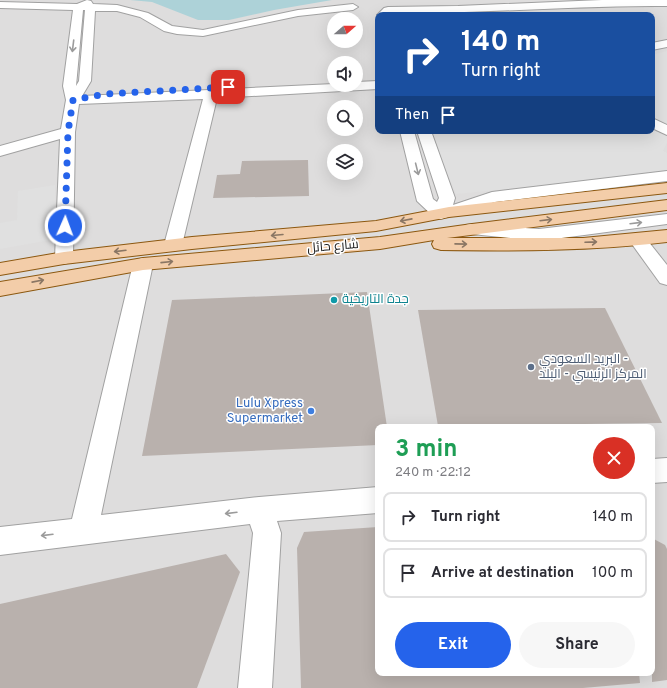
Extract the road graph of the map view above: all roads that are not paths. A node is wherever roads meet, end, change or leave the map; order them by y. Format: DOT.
graph roads {
  1 [pos="0,0"];
  2 [pos="400,0"];
  3 [pos="534,0"];
  4 [pos="353,3"];
  5 [pos="667,3"];
  6 [pos="0,5"];
  7 [pos="85,6"];
  8 [pos="381,12"];
  9 [pos="667,43"];
  10 [pos="655,47"];
  11 [pos="375,78"];
  12 [pos="363,79"];
  13 [pos="327,80"];
  14 [pos="375,85"];
  15 [pos="211,94"];
  16 [pos="73,100"];
  17 [pos="655,124"];
  18 [pos="667,131"];
  19 [pos="68,132"];
  20 [pos="408,134"];
  21 [pos="425,134"];
  22 [pos="0,144"];
  23 [pos="0,151"];
  24 [pos="667,176"];
  25 [pos="667,188"];
  26 [pos="667,205"];
  27 [pos="445,213"];
  28 [pos="667,219"];
  29 [pos="472,229"];
  30 [pos="667,236"];
  31 [pos="638,240"];
  32 [pos="380,243"];
  33 [pos="173,245"];
  34 [pos="64,258"];
  35 [pos="143,264"];
  36 [pos="0,269"];
  37 [pos="667,278"];
  38 [pos="0,289"];
  39 [pos="667,470"];
  40 [pos="655,472"];
  41 [pos="375,501"];
  42 [pos="263,521"];
  43 [pos="83,531"];
  44 [pos="0,541"];
  45 [pos="255,688"];
  1 -- 7 [label="street"];
  2 -- 3 [label="street"];
  2 -- 8 [label="street"];
  4 -- 7 [label="street"];
  4 -- 8 [label="street"];
  5 -- 8 [label="street"];
  6 -- 7 [label="street"];
  7 -- 16 [label="street"];
  9 -- 10 [label="street"];
  11 -- 12 [label="street"];
  13 -- 16 [label="street"];
  14 -- 15 [label="street"];
  15 -- 16 [label="street"];
  15 -- 33 [label="street"];
  16 -- 19 [label="street"];
  17 -- 18 [label="street"];
  19 -- 22 [label="street"];
  19 -- 23 [label="street"];
  19 -- 34 [label="street"];
  20 -- 27 [label="street, one-way"];
  21 -- 27 [label="street"];
  24 -- 27 [label="street"];
  25 -- 27 [label="main road, شارع حائل"];
  29 -- 26 [label="main road, شارع حائل, one-way"];
  27 -- 33 [label="main road, شارع حائل, one-way"];
  29 -- 28 [label="street, one-way"];
  29 -- 32 [label="main road, شارع حائل"];
  30 -- 31 [label="main road"];
  32 -- 31 [label="main road, one-way"];
  31 -- 37 [label="street"];
  35 -- 32 [label="main road, شارع حائل, one-way"];
  33 -- 34 [label="main road, شارع حائل, one-way"];
  34 -- 36 [label="main road, شارع حائل"];
  38 -- 35 [label="main road, شارع حائل, one-way"];
  35 -- 43 [label="street"];
  39 -- 40 [label="street"];
  41 -- 42 [label="street"];
  42 -- 43 [label="street, one-way"];
  42 -- 45 [label="street"];
  43 -- 44 [label="street, one-way"];
}
